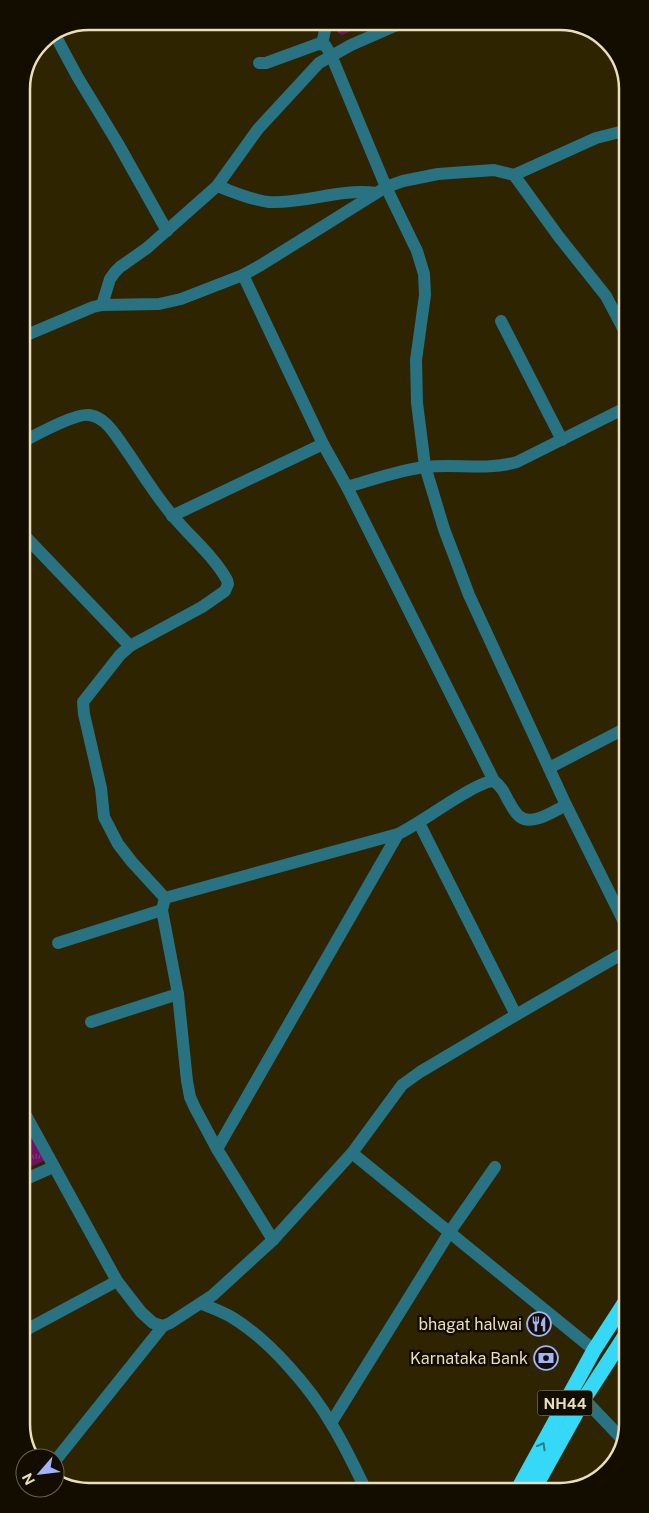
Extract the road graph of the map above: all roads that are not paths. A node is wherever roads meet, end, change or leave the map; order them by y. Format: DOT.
graph roads {
  1 [pos="325,30"];
  2 [pos="386,30"];
  3 [pos="57,39"];
  4 [pos="322,44"];
  5 [pos="331,55"];
  6 [pos="259,64"];
  7 [pos="619,132"];
  8 [pos="514,175"];
  9 [pos="217,186"];
  10 [pos="381,190"];
  11 [pos="167,231"];
  12 [pos="243,275"];
  13 [pos="102,305"];
  14 [pos="501,321"];
  15 [pos="619,321"];
  16 [pos="30,334"];
  17 [pos="619,411"];
  18 [pos="30,438"];
  19 [pos="562,440"];
  20 [pos="323,444"];
  21 [pos="426,466"];
  22 [pos="347,487"];
  23 [pos="172,516"];
  24 [pos="30,541"];
  25 [pos="130,646"];
  26 [pos="619,732"];
  27 [pos="549,768"];
  28 [pos="494,781"];
  29 [pos="566,806"];
  30 [pos="419,823"];
  31 [pos="398,834"];
  32 [pos="164,904"];
  33 [pos="619,912"];
  34 [pos="58,943"];
  35 [pos="619,955"];
  36 [pos="178,994"];
  37 [pos="516,1015"];
  38 [pos="91,1022"];
  39 [pos="30,1132"];
  40 [pos="217,1149"];
  41 [pos="352,1153"];
  42 [pos="53,1167"];
  43 [pos="495,1167"];
  44 [pos="30,1177"];
  45 [pos="449,1233"];
  46 [pos="272,1240"];
  47 [pos="117,1281"];
  48 [pos="202,1304"];
  49 [pos="619,1311"];
  50 [pos="163,1326"];
  51 [pos="30,1328"];
  52 [pos="619,1345"];
  53 [pos="594,1350"];
  54 [pos="584,1399"];
  55 [pos="331,1423"];
  56 [pos="618,1436"];
  57 [pos="61,1448"];
  58 [pos="363,1483"];
  59 [pos="521,1483"];
  60 [pos="537,1483"];
  1 -- 4 [label="street"];
  2 -- 5 [label="street"];
  3 -- 11 [label="street"];
  4 -- 5 [label="street"];
  4 -- 6 [label="street"];
  5 -- 9 [label="street"];
  5 -- 10 [label="street"];
  7 -- 8 [label="street"];
  8 -- 10 [label="street"];
  8 -- 15 [label="street"];
  9 -- 10 [label="street"];
  9 -- 11 [label="street"];
  10 -- 12 [label="street"];
  10 -- 21 [label="street"];
  11 -- 13 [label="street"];
  12 -- 13 [label="street"];
  12 -- 20 [label="street"];
  13 -- 16 [label="street"];
  14 -- 19 [label="street"];
  17 -- 19 [label="street"];
  18 -- 23 [label="street"];
  19 -- 21 [label="street"];
  20 -- 22 [label="street"];
  20 -- 23 [label="street"];
  21 -- 22 [label="street"];
  21 -- 27 [label="street"];
  22 -- 28 [label="street"];
  23 -- 25 [label="street"];
  24 -- 25 [label="street"];
  25 -- 32 [label="street"];
  26 -- 27 [label="street"];
  27 -- 29 [label="street"];
  28 -- 29 [label="street"];
  28 -- 30 [label="street"];
  29 -- 33 [label="street"];
  30 -- 31 [label="street"];
  30 -- 37 [label="street"];
  31 -- 32 [label="street"];
  31 -- 40 [label="street"];
  32 -- 34 [label="street"];
  32 -- 36 [label="street"];
  35 -- 37 [label="street"];
  36 -- 38 [label="street"];
  36 -- 40 [label="street"];
  37 -- 41 [label="street"];
  39 -- 42 [label="street"];
  40 -- 46 [label="street"];
  41 -- 45 [label="street"];
  41 -- 46 [label="street"];
  42 -- 44 [label="street"];
  42 -- 47 [label="street"];
  43 -- 45 [label="street"];
  45 -- 53 [label="street"];
  45 -- 55 [label="street"];
  46 -- 48 [label="street"];
  47 -- 50 [label="street"];
  47 -- 51 [label="street"];
  48 -- 50 [label="street"];
  48 -- 55 [label="street"];
  49 -- 53 [label="highway, NH44"];
  50 -- 57 [label="street"];
  52 -- 54 [label="highway, NH44"];
  59 -- 53 [label="highway, NH44, one-way"];
  54 -- 56 [label="street"];
  54 -- 60 [label="highway, NH44"];
  55 -- 58 [label="street"];
}
